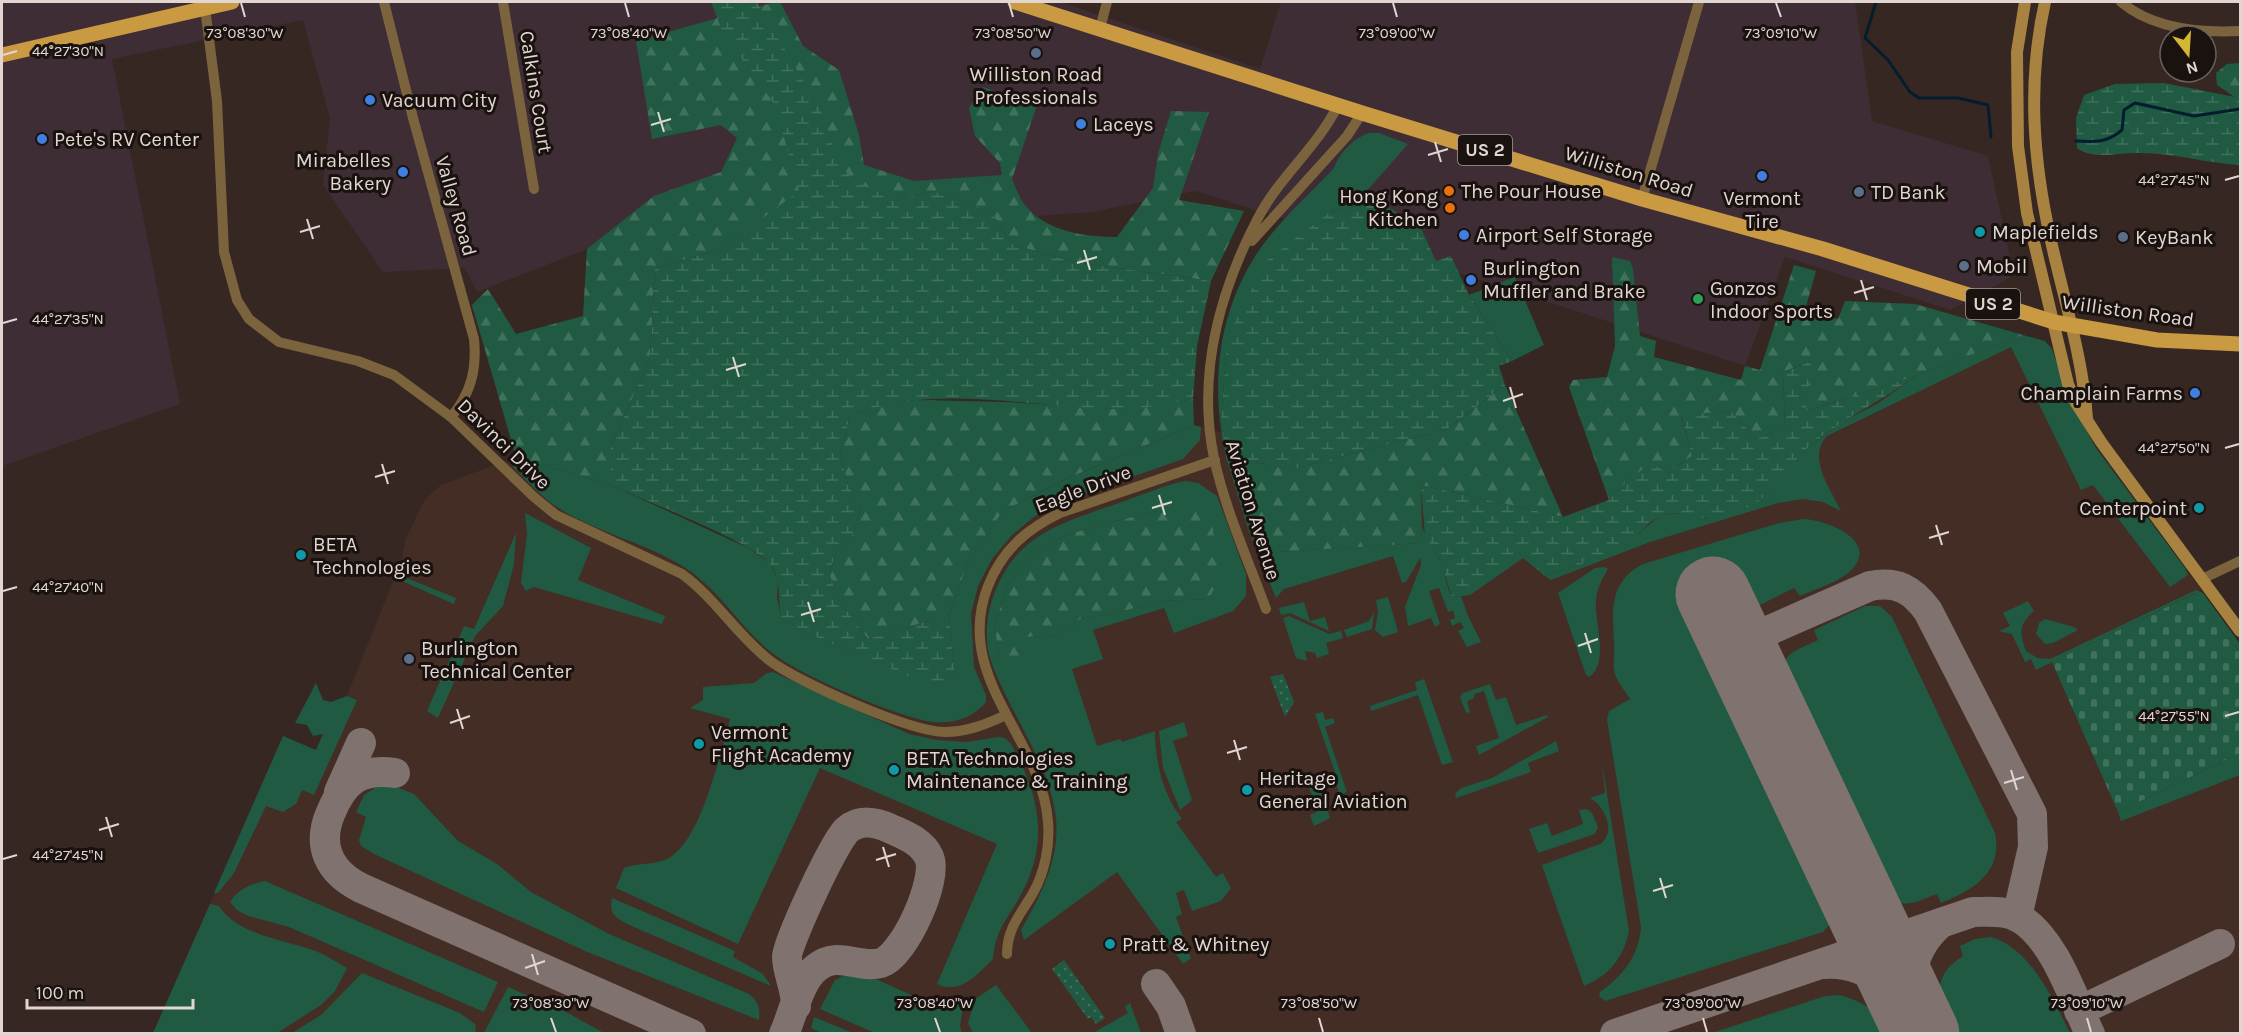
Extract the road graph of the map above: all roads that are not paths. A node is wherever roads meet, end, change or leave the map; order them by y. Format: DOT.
graph roads {
  1 [pos="232,2"];
  2 [pos="384,2"];
  3 [pos="503,2"];
  4 [pos="1015,2"];
  5 [pos="1107,2"];
  6 [pos="1699,2"];
  7 [pos="2025,2"];
  8 [pos="2045,2"];
  9 [pos="2121,2"];
  10 [pos="204,8"];
  11 [pos="1100,28"];
  12 [pos="2241,31"];
  13 [pos="2,55"];
  14 [pos="1338,105"];
  15 [pos="1362,113"];
  16 [pos="2023,182"];
  17 [pos="534,189"];
  18 [pos="2043,197"];
  19 [pos="1642,199"];
  20 [pos="1246,247"];
  21 [pos="2054,322"];
  22 [pos="2073,327"];
  23 [pos="2241,344"];
  24 [pos="451,417"];
  25 [pos="2088,420"];
  26 [pos="1215,460"];
  27 [pos="2241,561"];
  28 [pos="2202,579"];
  29 [pos="1266,609"];
  30 [pos="2241,631"];
  31 [pos="1006,715"];
  32 [pos="1007,954"];
  1 -- 10 [label="main road"];
  2 -- 24 [label="street, Valley Road"];
  3 -- 17 [label="street, Calkins Court"];
  4 -- 11 [label="main road, Williston Road / US 2"];
  5 -- 11 [label="street"];
  6 -- 19 [label="street"];
  7 -- 16 [label="main road"];
  8 -- 18 [label="main road"];
  9 -- 12 [label="street"];
  10 -- 13 [label="main road"];
  10 -- 24 [label="street, Davinci Drive"];
  11 -- 14 [label="main road, Williston Road / US 2"];
  14 -- 15 [label="main road, Williston Road / US 2"];
  14 -- 20 [label="street, Aviation Avenue"];
  15 -- 19 [label="main road, Williston Road / US 2"];
  15 -- 20 [label="street, Aviation Avenue"];
  16 -- 18 [label="main road"];
  16 -- 21 [label="main road"];
  18 -- 22 [label="main road"];
  19 -- 21 [label="main road, Williston Road / US 2"];
  20 -- 26 [label="street, Aviation Avenue"];
  21 -- 22 [label="main road, Williston Road / US 2"];
  21 -- 25 [label="main road"];
  22 -- 23 [label="main road, Williston Road / US 2"];
  22 -- 25 [label="main road"];
  24 -- 31 [label="street, Davinci Drive"];
  25 -- 28 [label="main road"];
  26 -- 29 [label="street, Aviation Avenue"];
  26 -- 31 [label="street, Eagle Drive"];
  27 -- 28 [label="street"];
  28 -- 30 [label="main road"];
  31 -- 32 [label="street, Eagle Drive"];
}
